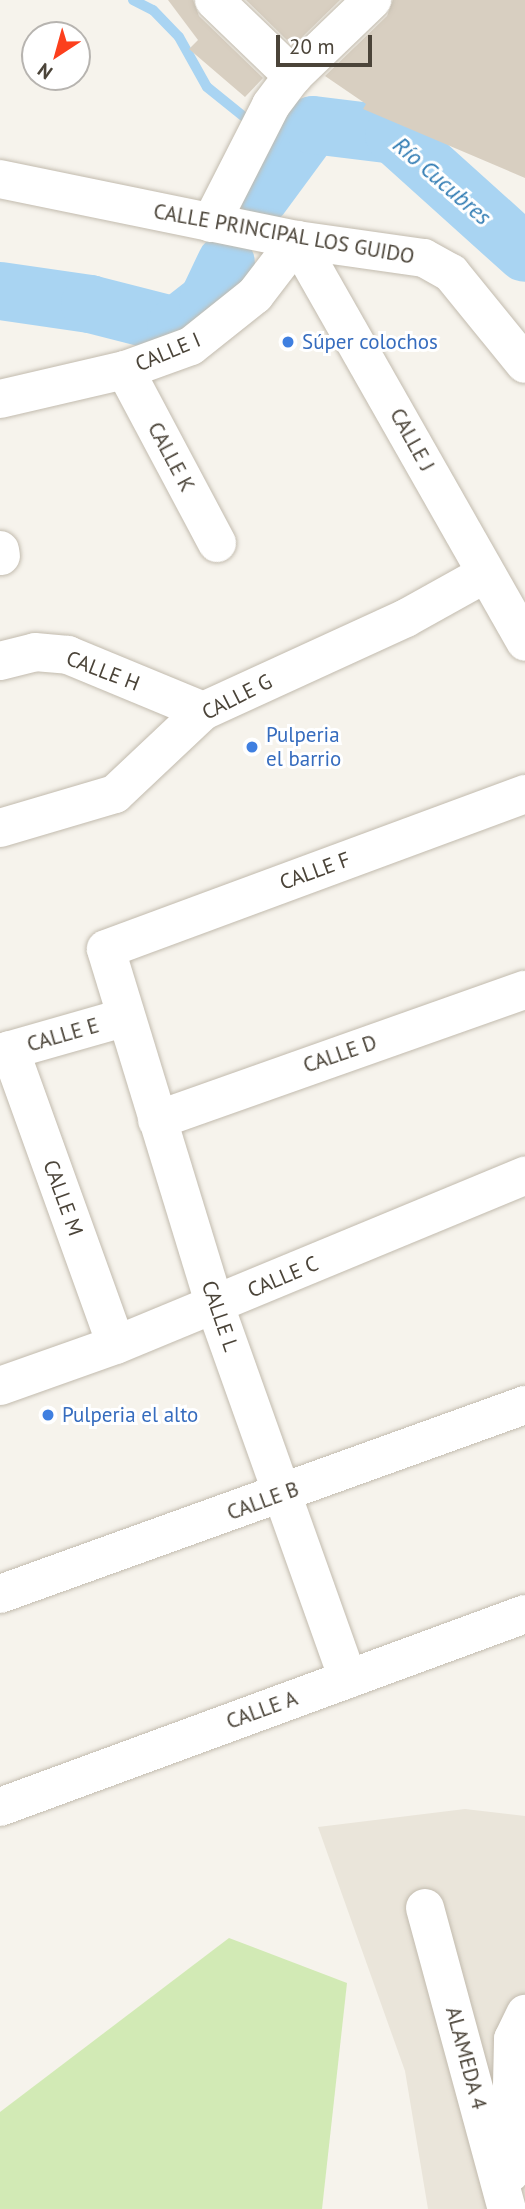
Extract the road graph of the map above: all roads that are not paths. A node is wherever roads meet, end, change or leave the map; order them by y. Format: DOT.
graph roads {
  1 [pos="214,0"];
  2 [pos="372,0"];
  3 [pos="293,76"];
  4 [pos="0,179"];
  5 [pos="211,223"];
  6 [pos="297,240"];
  7 [pos="525,364"];
  8 [pos="125,370"];
  9 [pos="0,399"];
  10 [pos="217,543"];
  11 [pos="485,574"];
  12 [pos="525,642"];
  13 [pos="0,662"];
  14 [pos="203,711"];
  15 [pos="525,793"];
  16 [pos="0,828"];
  17 [pos="106,949"];
  18 [pos="525,990"];
  19 [pos="126,1017"];
  20 [pos="5,1052"];
  21 [pos="157,1120"];
  22 [pos="525,1176"];
  23 [pos="215,1306"];
  24 [pos="116,1345"];
  25 [pos="0,1386"];
  26 [pos="525,1405"];
  27 [pos="284,1494"];
  28 [pos="0,1594"];
  29 [pos="525,1614"];
  30 [pos="348,1679"];
  31 [pos="0,1807"];
  32 [pos="425,1908"];
  33 [pos="525,2014"];
  34 [pos="508,2209"];
  1 -- 3 [label="street"];
  2 -- 3 [label="street"];
  3 -- 5 [label="street"];
  4 -- 5 [label="street, CALLE PRINCIPAL LOS GUIDO"];
  5 -- 6 [label="street, CALLE PRINCIPAL LOS GUIDO"];
  6 -- 7 [label="street, CALLE PRINCIPAL LOS GUIDO"];
  6 -- 8 [label="street, CALLE I"];
  6 -- 11 [label="street, CALLE J"];
  8 -- 9 [label="street, CALLE I"];
  8 -- 10 [label="street, CALLE K"];
  11 -- 12 [label="street, CALLE J"];
  11 -- 14 [label="street, CALLE G"];
  13 -- 14 [label="street, CALLE H"];
  14 -- 16 [label="street, CALLE G"];
  15 -- 17 [label="street, CALLE F"];
  17 -- 19 [label="street, CALLE L"];
  18 -- 21 [label="street, CALLE D"];
  19 -- 20 [label="street, CALLE E"];
  19 -- 21 [label="street, CALLE L"];
  20 -- 24 [label="street, CALLE M"];
  21 -- 23 [label="street, CALLE L"];
  22 -- 23 [label="street, CALLE C"];
  23 -- 24 [label="street, CALLE C"];
  23 -- 27 [label="street, CALLE L"];
  24 -- 25 [label="street, CALLE C"];
  26 -- 27 [label="street, CALLE B"];
  27 -- 28 [label="street, CALLE B"];
  27 -- 30 [label="street, CALLE L"];
  29 -- 30 [label="street, CALLE A"];
  30 -- 31 [label="street, CALLE A"];
  32 -- 34 [label="street, ALAMEDA 4"];
  33 -- 34 [label="street"];
}
